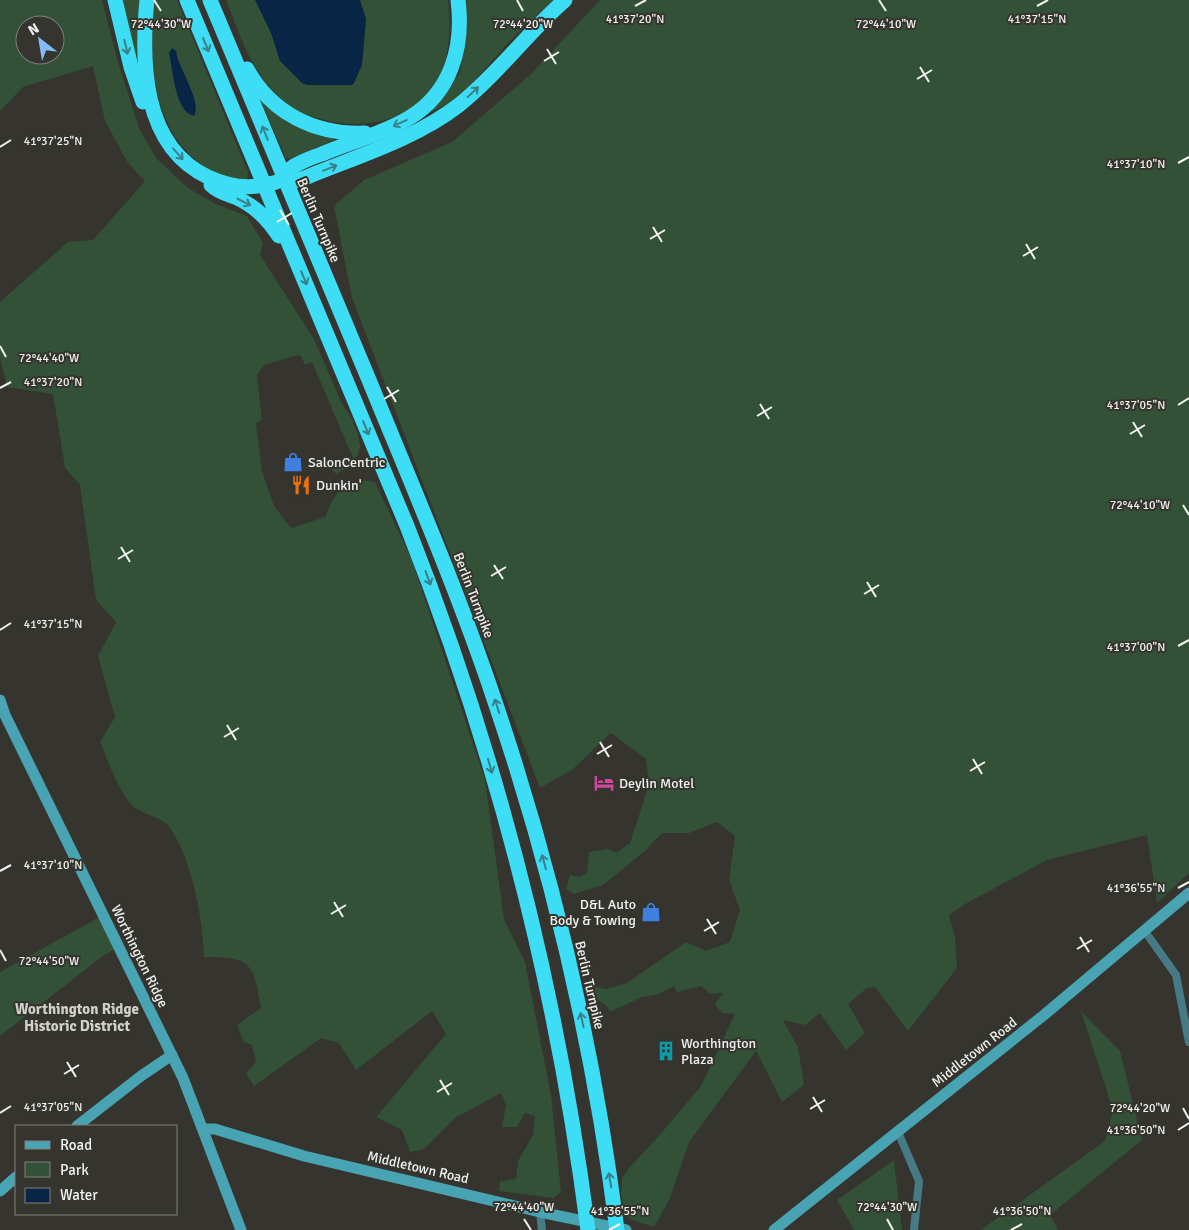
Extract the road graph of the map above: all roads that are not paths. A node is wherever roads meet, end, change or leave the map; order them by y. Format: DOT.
graph roads {
  1 [pos="115,0"];
  2 [pos="147,0"];
  3 [pos="187,0"];
  4 [pos="210,0"];
  5 [pos="458,0"];
  6 [pos="565,0"];
  7 [pos="227,40"];
  8 [pos="160,125"];
  9 [pos="376,133"];
  10 [pos="205,175"];
  11 [pos="284,178"];
  12 [pos="264,185"];
  13 [pos="295,257"];
  14 [pos="0,700"];
  15 [pos="1189,893"];
  16 [pos="1144,930"];
  17 [pos="1189,1042"];
  18 [pos="172,1055"];
  19 [pos="78,1125"];
  20 [pos="204,1129"];
  21 [pos="898,1132"];
  22 [pos="15,1178"];
  23 [pos="0,1190"];
  24 [pos="540,1212"];
  25 [pos="587,1225"];
  26 [pos="620,1229"];
  27 [pos="242,1230"];
  28 [pos="542,1230"];
  29 [pos="774,1230"];
  30 [pos="914,1230"];
  1 -- 8 [label="highway, one-way"];
  2 -- 8 [label="highway"];
  3 -- 12 [label="highway, one-way"];
  4 -- 7 [label="highway, Berlin Turnpike"];
  5 -- 9 [label="highway, one-way"];
  11 -- 6 [label="highway, one-way"];
  7 -- 9 [label="highway"];
  11 -- 7 [label="highway, Berlin Turnpike, one-way"];
  8 -- 10 [label="highway, one-way"];
  9 -- 11 [label="highway"];
  10 -- 12 [label="highway"];
  10 -- 13 [label="highway, one-way"];
  11 -- 12 [label="highway"];
  26 -- 11 [label="highway, Berlin Turnpike, one-way"];
  12 -- 13 [label="highway"];
  13 -- 25 [label="highway, one-way"];
  14 -- 18 [label="street, Worthington Ridge"];
  15 -- 16 [label="street, Middletown Road"];
  16 -- 17 [label="street"];
  16 -- 21 [label="street, Middletown Road"];
  18 -- 19 [label="street"];
  18 -- 20 [label="street, Worthington Ridge"];
  20 -- 24 [label="street, Middletown Road"];
  20 -- 27 [label="street, Worthington Ridge"];
  21 -- 29 [label="street, Middletown Road"];
  21 -- 30 [label="street"];
  22 -- 23 [label="street"];
  24 -- 25 [label="street, Middletown Road"];
  24 -- 28 [label="street"];
  25 -- 26 [label="street, Middletown Road"];
}
